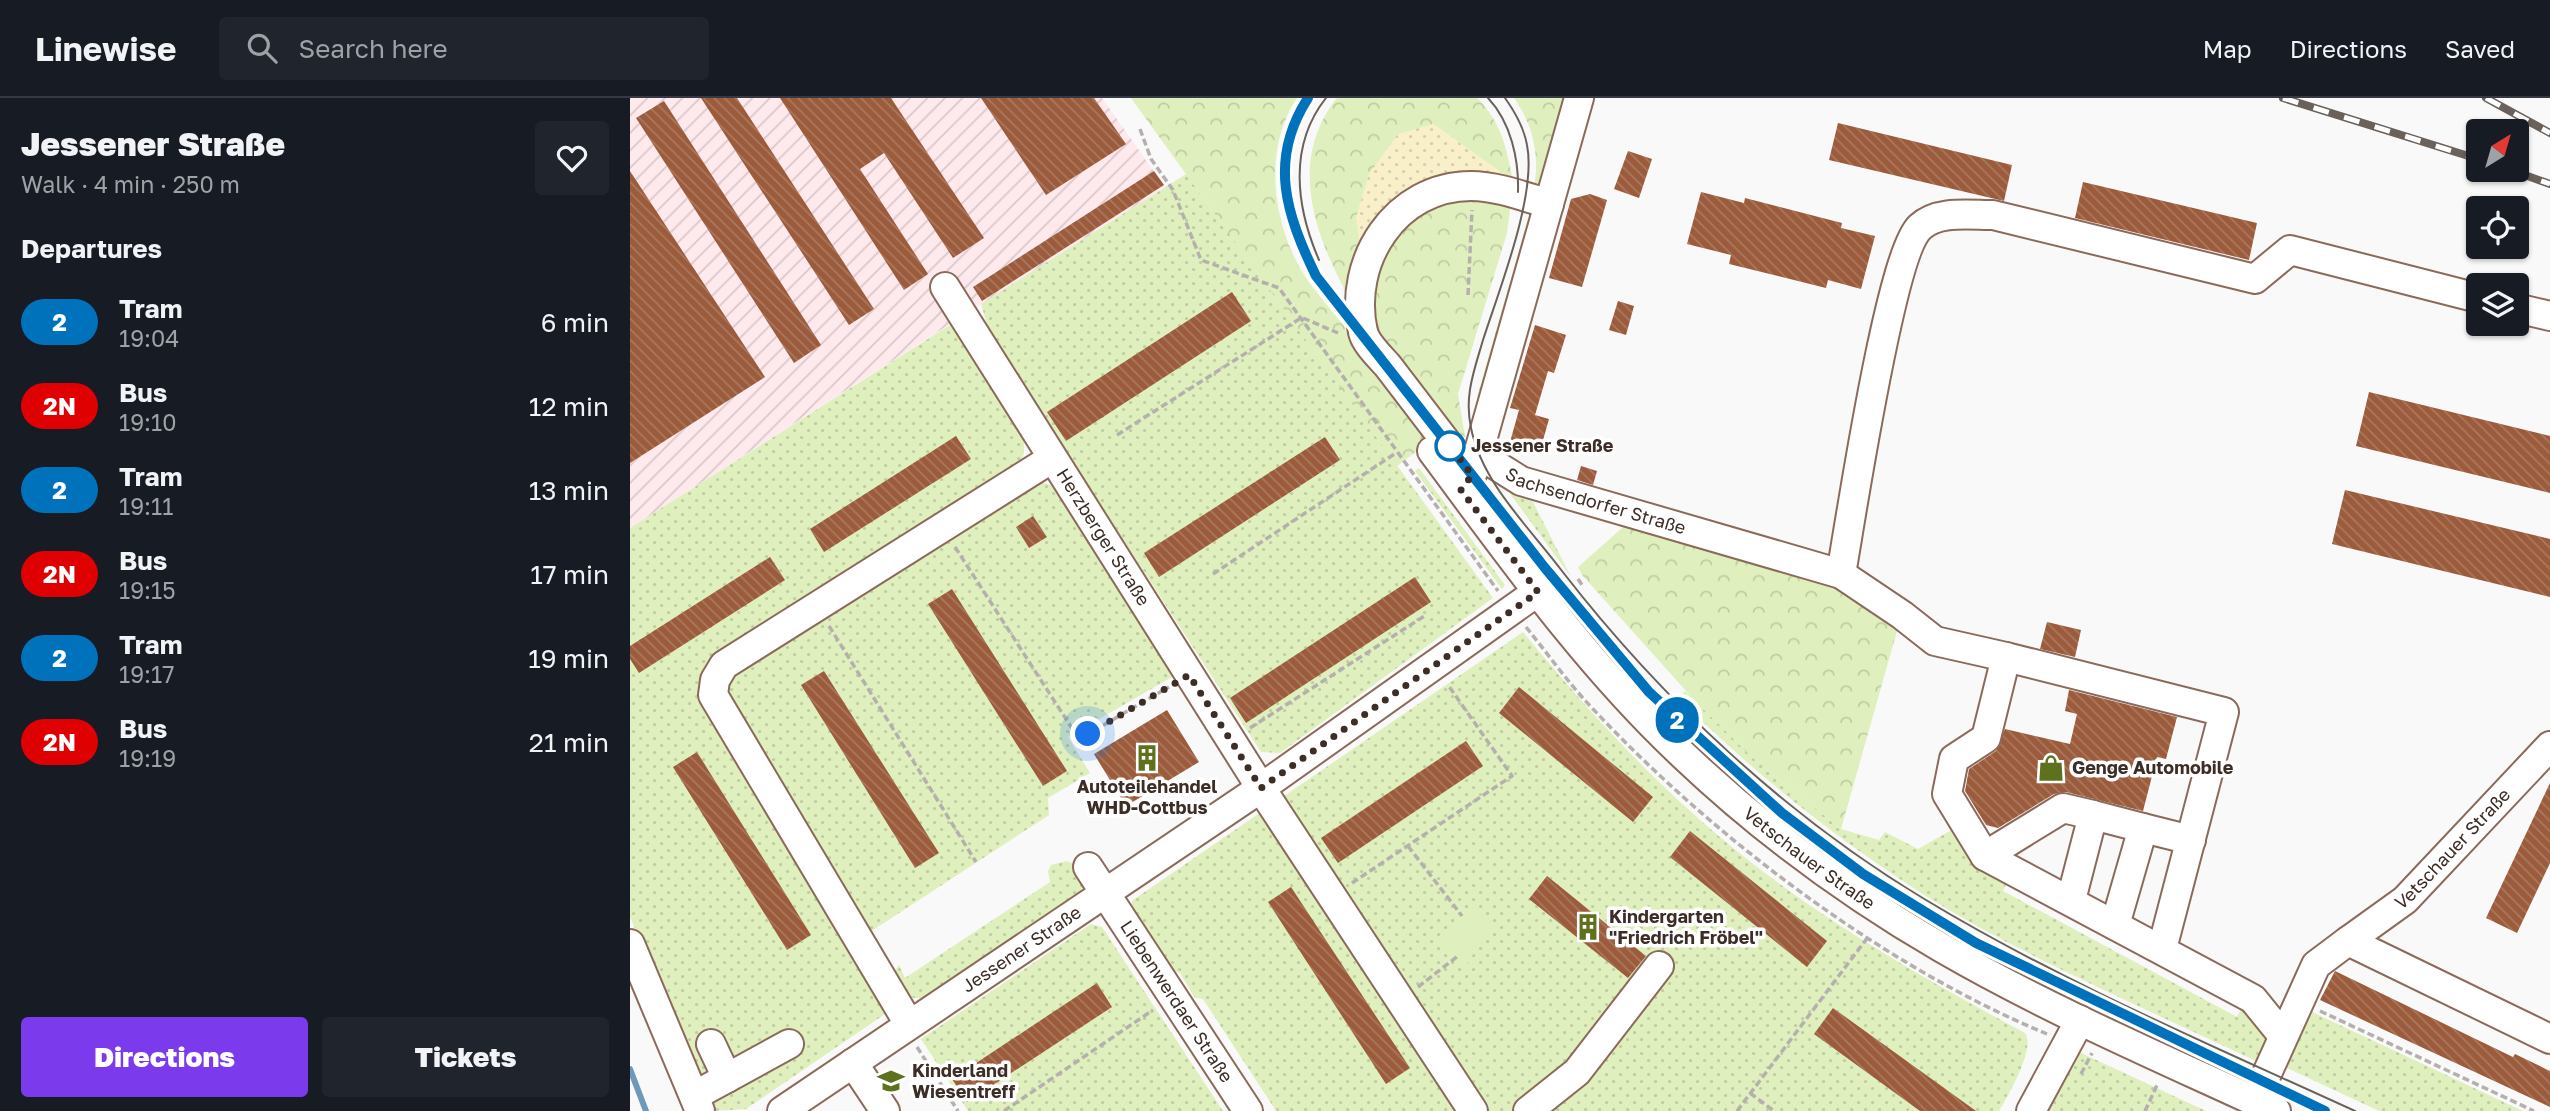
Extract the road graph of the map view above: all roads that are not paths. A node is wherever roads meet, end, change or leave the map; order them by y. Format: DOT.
graph roads {
  1 [pos="1579,98"];
  2 [pos="1549,204"];
  3 [pos="945,287"];
  4 [pos="2466,295"];
  5 [pos="2529,311"];
  6 [pos="2550,316"];
  7 [pos="1432,451"];
  8 [pos="1061,466"];
  9 [pos="1470,473"];
  10 [pos="1841,574"];
  11 [pos="1538,592"];
  12 [pos="2006,657"];
  13 [pos="2550,746"];
  14 [pos="1261,788"];
  15 [pos="2093,815"];
  16 [pos="2143,828"];
  17 [pos="2191,840"];
  18 [pos="1985,856"];
  19 [pos="1088,867"];
  20 [pos="1106,891"];
  21 [pos="2071,900"];
  22 [pos="2115,925"];
  23 [pos="2348,941"];
  24 [pos="630,944"];
  25 [pos="2162,949"];
  26 [pos="1660,966"];
  27 [pos="2080,1020"];
  28 [pos="907,1026"];
  29 [pos="2283,1036"];
  30 [pos="2550,1039"];
  31 [pos="711,1044"];
  32 [pos="789,1044"];
  33 [pos="853,1063"];
  34 [pos="727,1078"];
  35 [pos="697,1104"];
  36 [pos="2266,1106"];
  37 [pos="782,1111"];
  38 [pos="885,1111"];
  39 [pos="1248,1111"];
  40 [pos="1473,1111"];
  41 [pos="1528,1111"];
  42 [pos="2031,1111"];
  1 -- 2 [label="street"];
  2 -- 9 [label="street"];
  2 -- 9 [label="street"];
  3 -- 8 [label="street, Herzberger Straße"];
  4 -- 10 [label="street"];
  5 -- 6 [label="street"];
  7 -- 9 [label="street, Vetschauer Straße"];
  8 -- 14 [label="street, Herzberger Straße"];
  8 -- 28 [label="street"];
  9 -- 10 [label="street, Sachsendorfer Straße"];
  9 -- 11 [label="street, Vetschauer Straße"];
  10 -- 12 [label="street, Sachsendorfer Straße"];
  11 -- 14 [label="street, Jessener Straße"];
  11 -- 27 [label="street, Vetschauer Straße"];
  12 -- 17 [label="street, Sachsendorfer Straße"];
  12 -- 18 [label="street"];
  13 -- 23 [label="street, Vetschauer Straße"];
  14 -- 20 [label="street, Jessener Straße"];
  14 -- 40 [label="street"];
  15 -- 16 [label="street"];
  15 -- 18 [label="street"];
  15 -- 21 [label="street"];
  16 -- 17 [label="street"];
  16 -- 22 [label="street"];
  17 -- 25 [label="street"];
  18 -- 21 [label="street"];
  19 -- 20 [label="street, Liebenwerdaer Straße"];
  20 -- 28 [label="street, Jessener Straße"];
  20 -- 39 [label="street, Liebenwerdaer Straße"];
  21 -- 22 [label="street"];
  22 -- 25 [label="street"];
  23 -- 29 [label="street, Vetschauer Straße"];
  23 -- 30 [label="street"];
  24 -- 35 [label="street"];
  25 -- 29 [label="street"];
  26 -- 41 [label="street"];
  27 -- 36 [label="street, Vetschauer Straße"];
  27 -- 42 [label="street"];
  28 -- 33 [label="street, Jessener Straße"];
  29 -- 36 [label="street, Vetschauer Straße"];
  31 -- 34 [label="street"];
  32 -- 34 [label="street"];
  33 -- 37 [label="street, Jessener Straße"];
  33 -- 38 [label="street"];
  34 -- 35 [label="street"];
}
